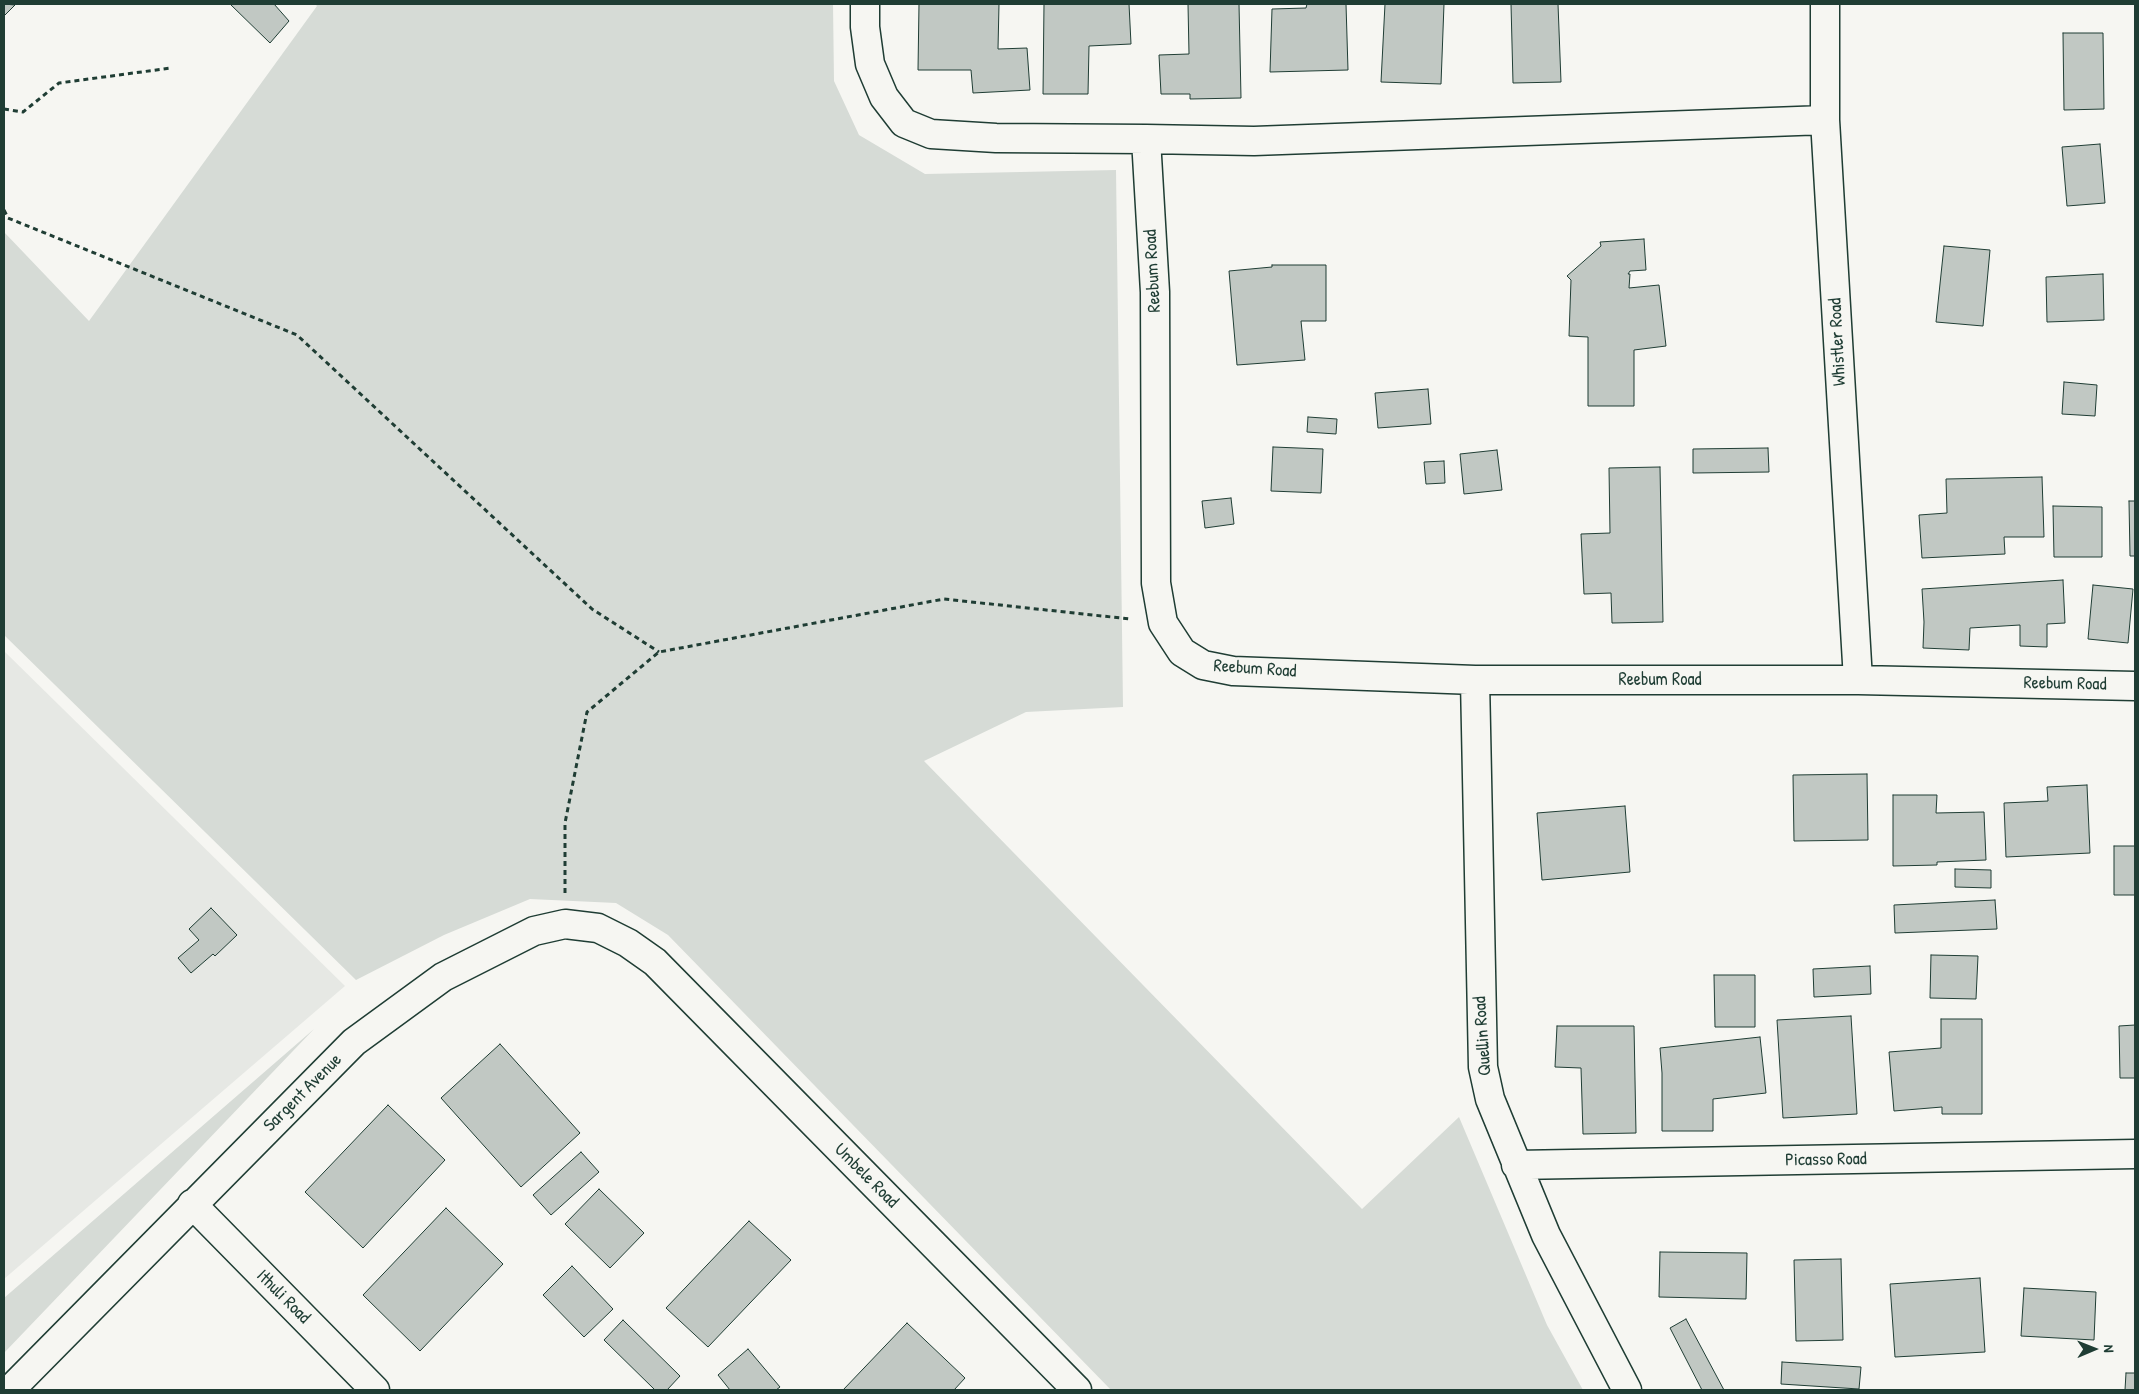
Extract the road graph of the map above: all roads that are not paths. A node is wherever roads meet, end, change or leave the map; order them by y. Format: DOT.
graph roads {
  1 [pos="865,4"];
  2 [pos="1825,4"];
  3 [pos="1825,120"];
  4 [pos="1146,139"];
  5 [pos="1475,680"];
  6 [pos="1858,680"];
  7 [pos="2135,686"];
  8 [pos="655,962"];
  9 [pos="2135,1154"];
  10 [pos="1516,1165"];
  11 [pos="192,1204"];
  12 [pos="10,1390"];
  13 [pos="375,1390"];
  14 [pos="1077,1390"];
  15 [pos="1627,1390"];
  1 -- 4 [label="street"];
  2 -- 3 [label="street, Whistler Road"];
  3 -- 4 [label="street"];
  3 -- 6 [label="street, Whistler Road"];
  4 -- 5 [label="street, Reebum Road"];
  5 -- 6 [label="street, Reebum Road"];
  5 -- 10 [label="street, Quellin Road"];
  6 -- 7 [label="street, Reebum Road"];
  8 -- 11 [label="street, Sargent Avenue"];
  8 -- 14 [label="street, Umbele Road"];
  9 -- 10 [label="street, Picasso Road"];
  10 -- 15 [label="street, Quellin Road"];
  11 -- 12 [label="street, Sargent Avenue"];
  11 -- 13 [label="street, Ithuli Road"];
}
